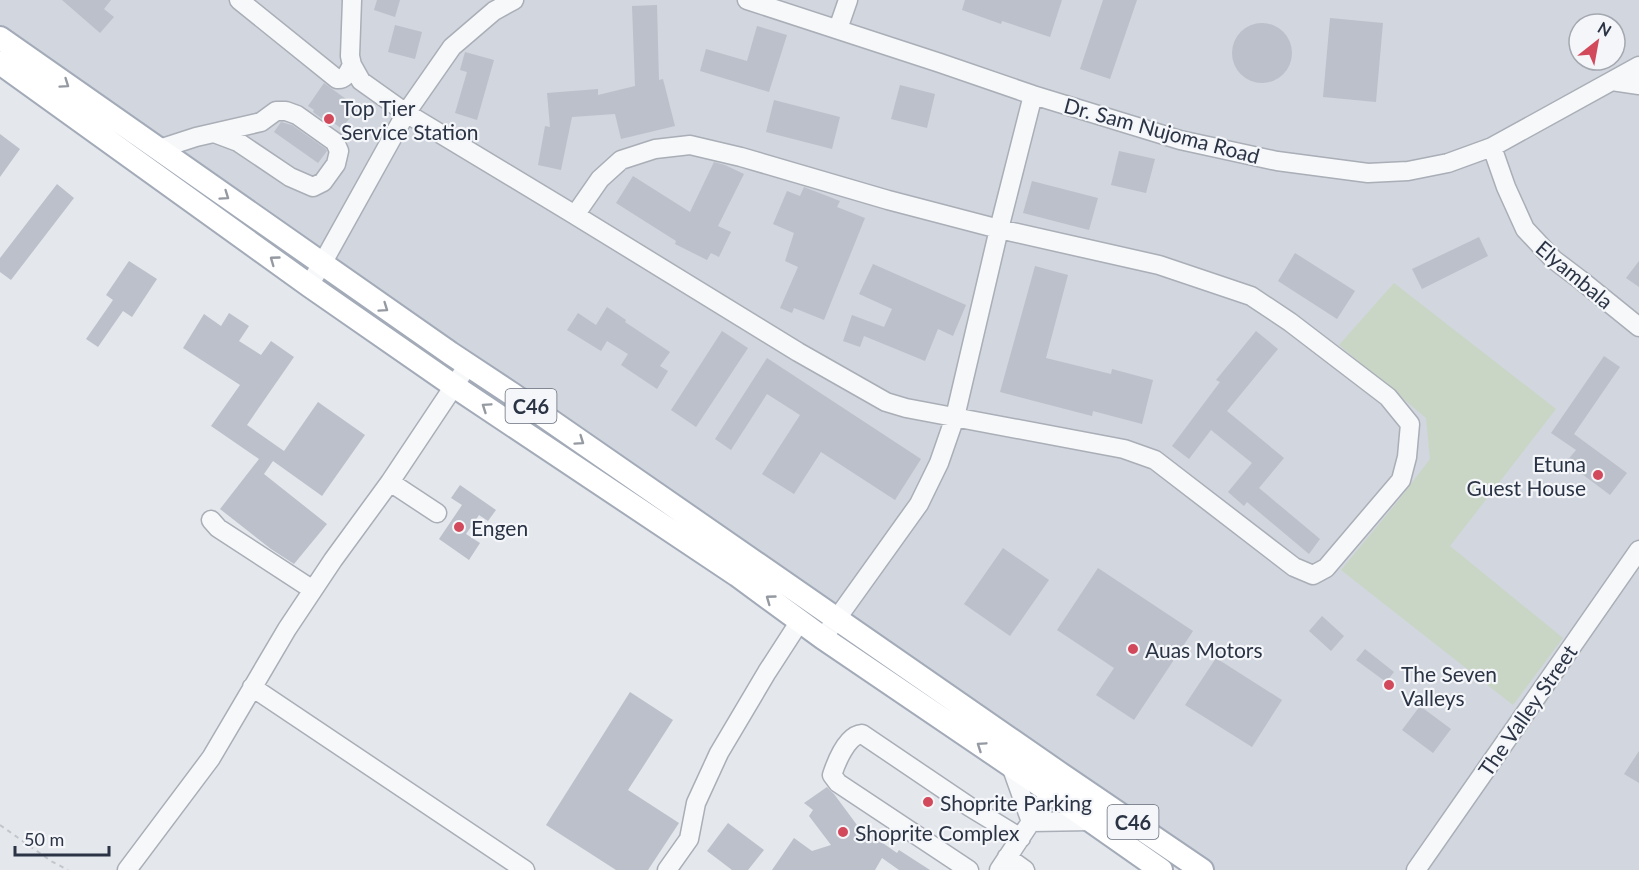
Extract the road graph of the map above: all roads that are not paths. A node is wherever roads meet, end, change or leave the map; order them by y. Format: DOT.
graph roads {
  1 [pos="239,0"];
  2 [pos="352,0"];
  3 [pos="514,0"];
  4 [pos="747,0"];
  5 [pos="848,0"];
  6 [pos="838,29"];
  7 [pos="0,38"];
  8 [pos="0,63"];
  9 [pos="352,65"];
  10 [pos="1639,66"];
  11 [pos="25,68"];
  12 [pos="1612,81"];
  13 [pos="1639,85"];
  14 [pos="1033,95"];
  15 [pos="406,113"];
  16 [pos="214,133"];
  17 [pos="1492,147"];
  18 [pos="159,149"];
  19 [pos="575,215"];
  20 [pos="999,229"];
  21 [pos="322,264"];
  22 [pos="309,285"];
  23 [pos="1639,327"];
  24 [pos="468,365"];
  25 [pos="454,386"];
  26 [pos="955,417"];
  27 [pos="390,482"];
  28 [pos="437,513"];
  29 [pos="211,520"];
  30 [pos="1639,550"];
  31 [pos="313,590"];
  32 [pos="837,618"];
  33 [pos="800,621"];
  34 [pos="824,638"];
  35 [pos="252,687"];
  36 [pos="1011,766"];
  37 [pos="1056,784"];
  38 [pos="1102,801"];
  39 [pos="1090,821"];
  40 [pos="1031,822"];
  41 [pos="1021,838"];
  42 [pos="1003,864"];
  43 [pos="128,870"];
  44 [pos="525,870"];
  45 [pos="667,870"];
  46 [pos="969,870"];
  47 [pos="1025,870"];
  48 [pos="1161,870"];
  49 [pos="1202,870"];
  50 [pos="1416,870"];
  1 -- 9 [label="street"];
  2 -- 9 [label="street"];
  3 -- 15 [label="street"];
  4 -- 6 [label="street, Dr. Sam Nujoma Road"];
  5 -- 6 [label="street"];
  6 -- 14 [label="street, Dr. Sam Nujoma Road"];
  7 -- 11 [label="main road, C46"];
  8 -- 11 [label="main road, C46"];
  9 -- 15 [label="street"];
  10 -- 12 [label="street, Dr. Sam Nujoma Road"];
  11 -- 18 [label="main road, C46, one-way"];
  22 -- 11 [label="main road, C46, one-way"];
  12 -- 13 [label="street"];
  12 -- 17 [label="street, Dr. Sam Nujoma Road"];
  14 -- 17 [label="street, Dr. Sam Nujoma Road"];
  14 -- 20 [label="street"];
  15 -- 19 [label="street"];
  15 -- 21 [label="street"];
  16 -- 16 [label="street"];
  16 -- 18 [label="street"];
  17 -- 23 [label="street, Elyambala"];
  18 -- 21 [label="main road, C46, one-way"];
  19 -- 20 [label="street"];
  19 -- 26 [label="street"];
  20 -- 26 [label="street"];
  20 -- 26 [label="street"];
  21 -- 22 [label="street"];
  21 -- 24 [label="main road, C46, one-way"];
  22 -- 25 [label="main road, C46"];
  24 -- 25 [label="street"];
  24 -- 32 [label="main road, C46, one-way"];
  25 -- 27 [label="street"];
  33 -- 25 [label="main road, C46, one-way"];
  26 -- 32 [label="street"];
  27 -- 28 [label="street"];
  27 -- 31 [label="street"];
  29 -- 31 [label="street"];
  30 -- 50 [label="street, The Valley Street"];
  31 -- 35 [label="street"];
  32 -- 34 [label="street"];
  32 -- 37 [label="main road, C46"];
  33 -- 34 [label="main road, C46"];
  33 -- 45 [label="street"];
  36 -- 34 [label="main road, C46, one-way"];
  35 -- 43 [label="street"];
  35 -- 44 [label="street"];
  36 -- 37 [label="main road, C46"];
  36 -- 40 [label="street"];
  37 -- 38 [label="main road, C46"];
  37 -- 39 [label="main road, C46"];
  37 -- 40 [label="street"];
  38 -- 39 [label="street"];
  38 -- 49 [label="main road, C46"];
  39 -- 40 [label="street"];
  39 -- 48 [label="main road, C46"];
  40 -- 41 [label="street"];
  41 -- 42 [label="street"];
  41 -- 46 [label="street"];
  42 -- 47 [label="street"];
}
